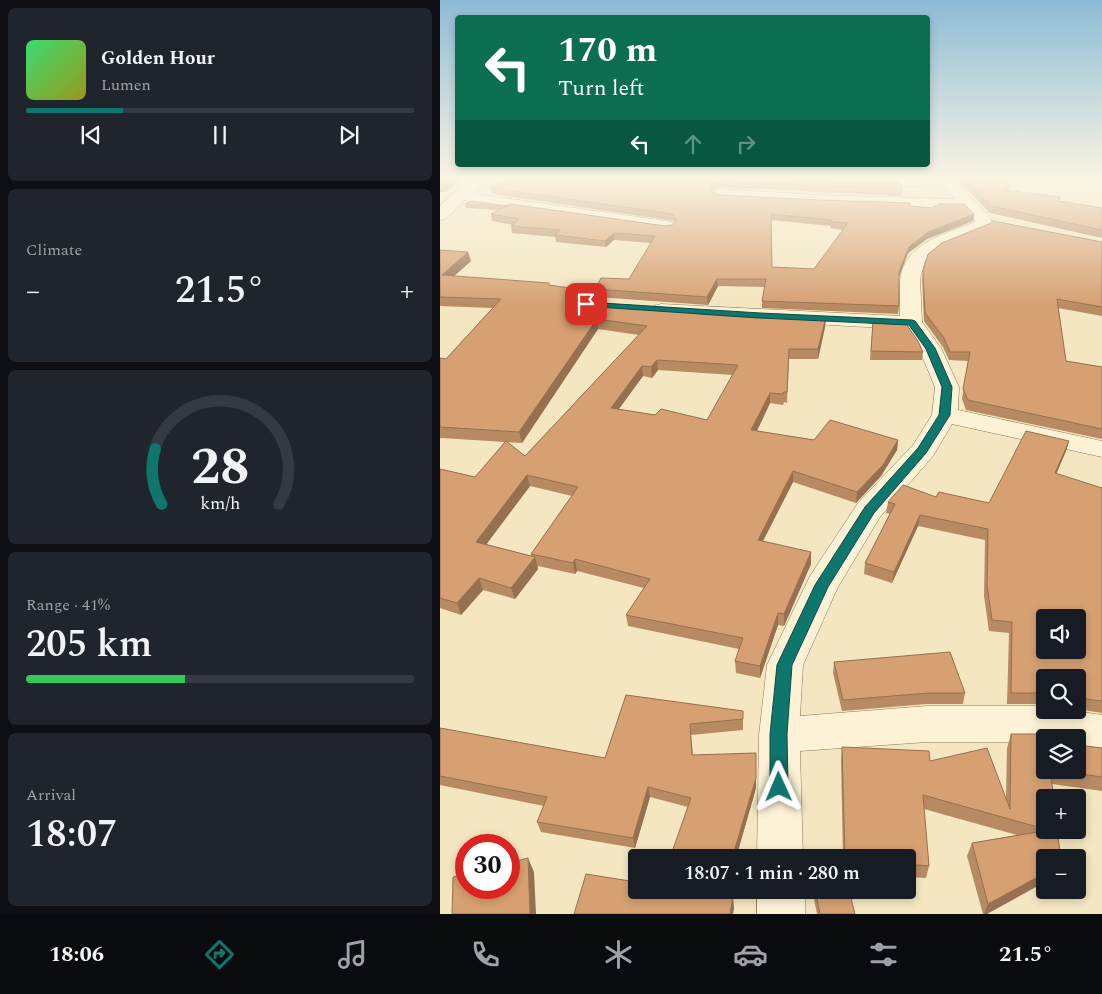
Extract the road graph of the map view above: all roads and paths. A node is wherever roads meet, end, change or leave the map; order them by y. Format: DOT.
graph roads {
  1 [pos="636,222"];
  2 [pos="983,222"];
  3 [pos="996,222"];
  4 [pos="1002,223"];
  5 [pos="666,226"];
  6 [pos="640,308"];
  7 [pos="912,322"];
  8 [pos="945,415"];
  9 [pos="1102,449"];
  10 [pos="1102,733"];
  11 [pos="779,734"];
  12 [pos="780,849"];
  13 [pos="780,899"];
  14 [pos="781,914"];
  1 -- 5 [label="street"];
  2 -- 7 [label="street"];
  3 -- 4 [label="street"];
  6 -- 7 [label="street"];
  7 -- 8 [label="street"];
  8 -- 9 [label="street"];
  8 -- 11 [label="street"];
  10 -- 11 [label="street"];
  11 -- 12 [label="street"];
  13 -- 14 [label="street"];
}
